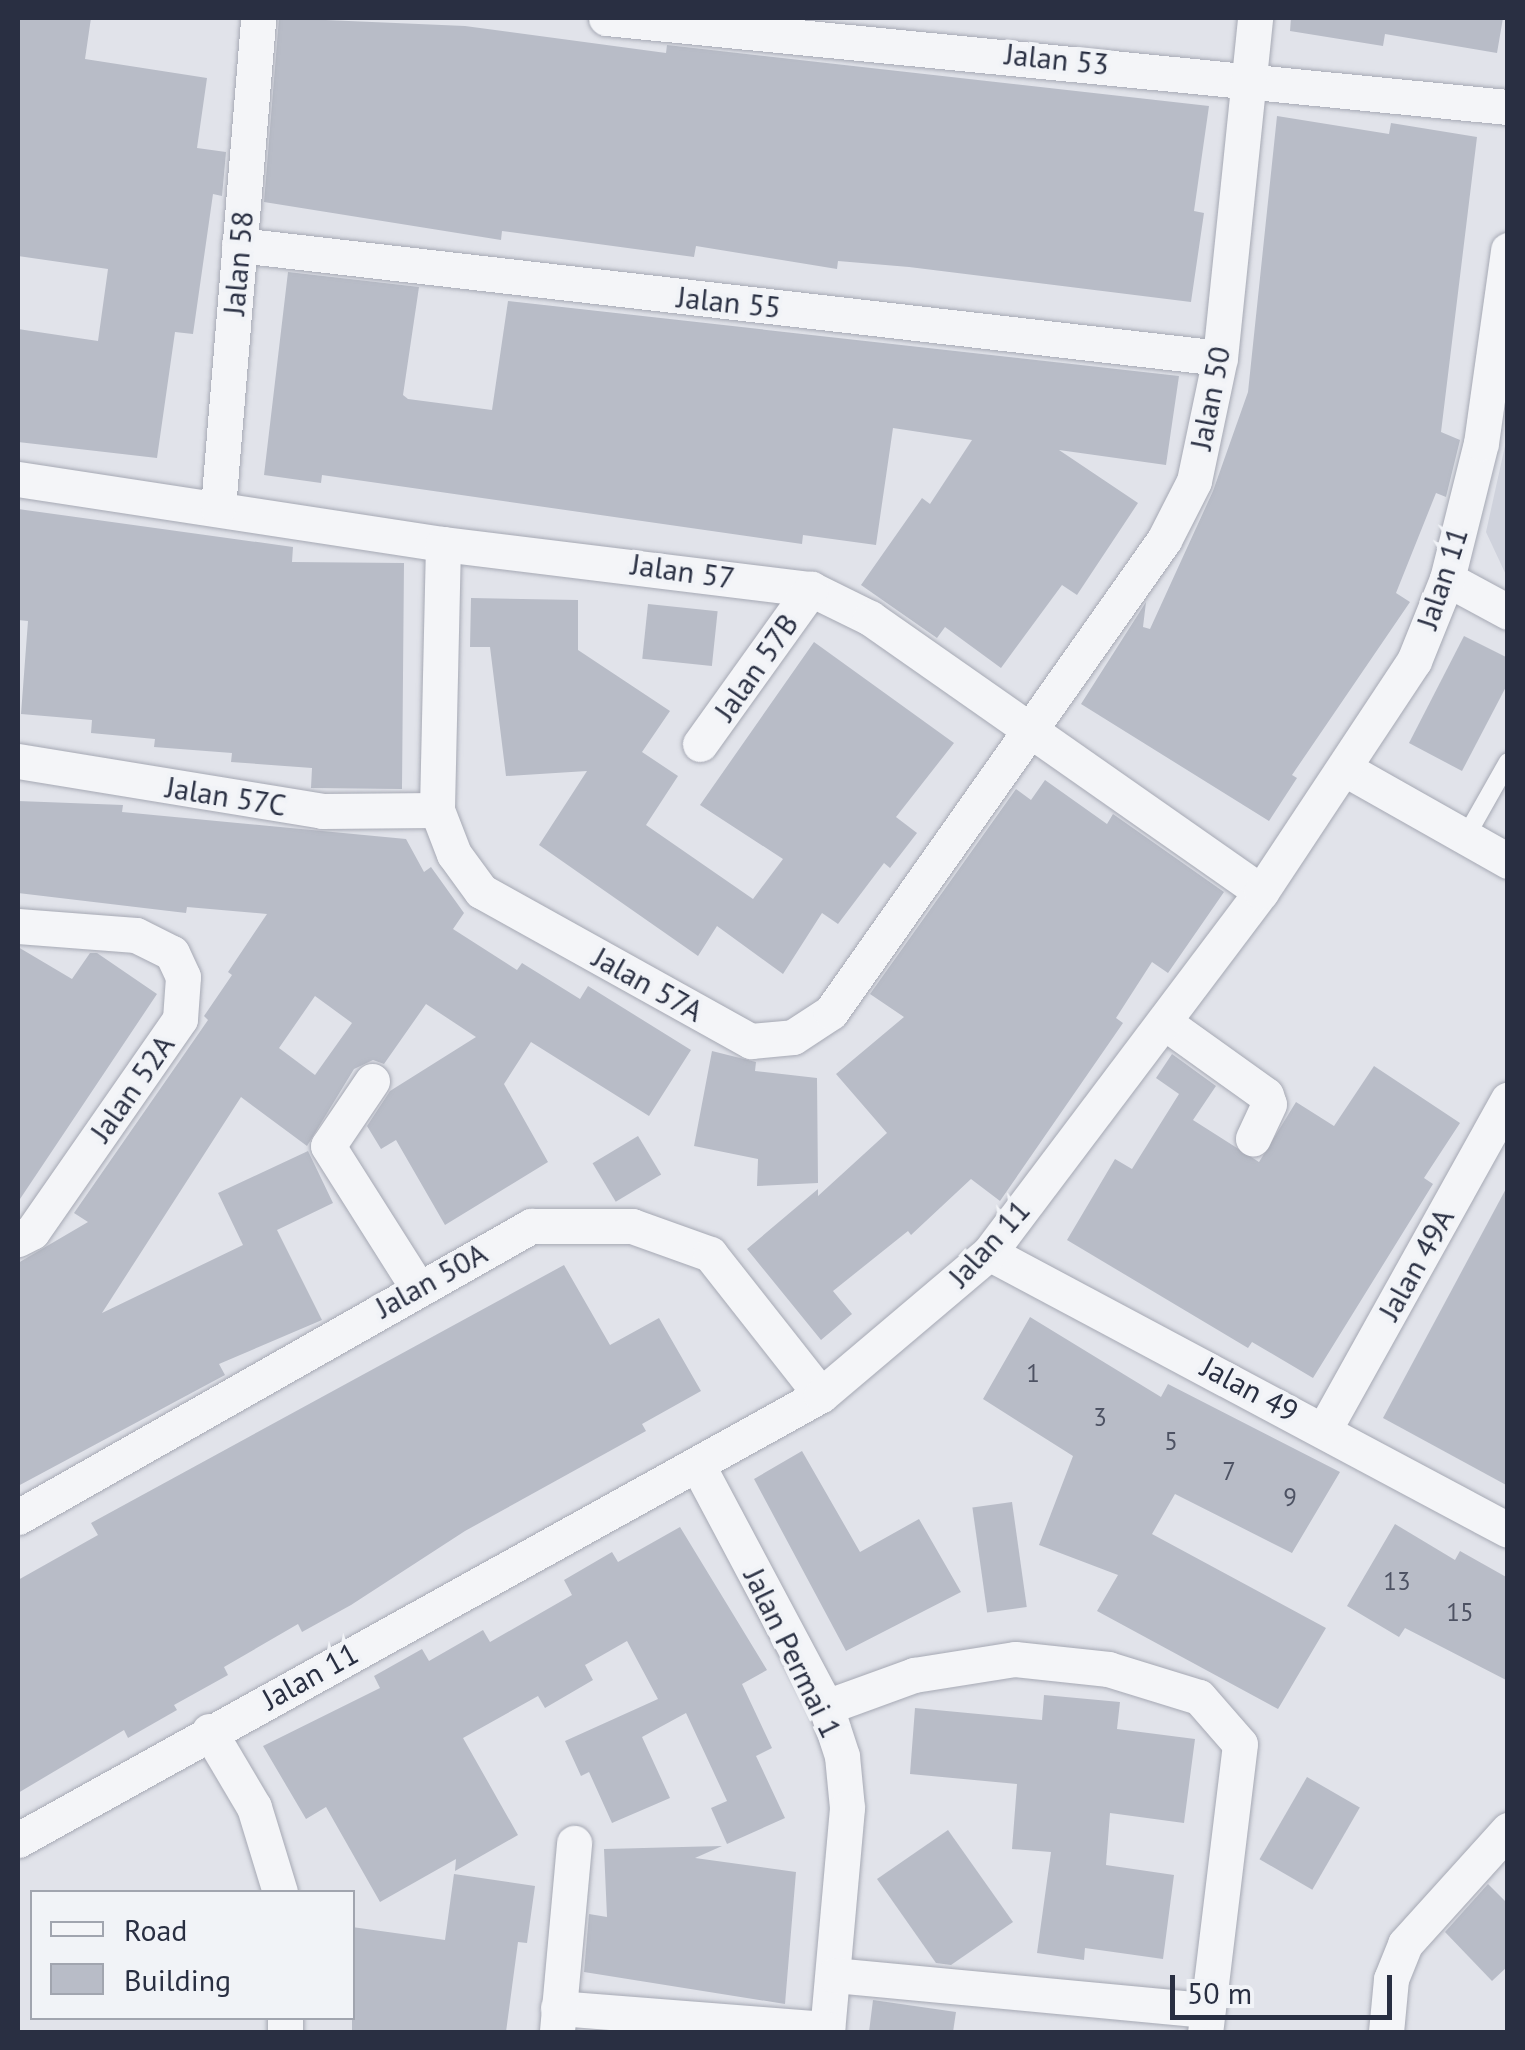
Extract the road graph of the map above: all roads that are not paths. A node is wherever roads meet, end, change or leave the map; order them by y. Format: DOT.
graph roads {
  1 [pos="258,18"];
  2 [pos="622,18"];
  3 [pos="1255,18"];
  4 [pos="1248,80"];
  5 [pos="1508,107"];
  6 [pos="239,245"];
  7 [pos="1508,250"];
  8 [pos="1220,358"];
  9 [pos="18,480"];
  10 [pos="218,508"];
  11 [pos="443,544"];
  12 [pos="1446,580"];
  13 [pos="811,589"];
  14 [pos="1508,612"];
  15 [pos="1030,732"];
  16 [pos="700,744"];
  17 [pos="18,761"];
  18 [pos="1508,762"];
  19 [pos="1346,770"];
  20 [pos="437,810"];
  21 [pos="1465,838"];
  22 [pos="1508,861"];
  23 [pos="1261,892"];
  24 [pos="18,926"];
  25 [pos="1164,1022"];
  26 [pos="372,1081"];
  27 [pos="1508,1099"];
  28 [pos="1253,1138"];
  29 [pos="18,1240"];
  30 [pos="989,1252"];
  31 [pos="417,1287"];
  32 [pos="820,1395"];
  33 [pos="1326,1428"];
  34 [pos="697,1464"];
  35 [pos="18,1517"];
  36 [pos="1508,1530"];
  37 [pos="826,1708"];
  38 [pos="209,1731"];
  39 [pos="1508,1830"];
  40 [pos="18,1840"];
  41 [pos="574,1843"];
  42 [pos="279,1890"];
  43 [pos="834,1975"];
  44 [pos="558,2020"];
  45 [pos="1206,2021"];
  46 [pos="827,2031"];
  47 [pos="1386,2032"];
  1 -- 6 [label="street, Jalan 58"];
  2 -- 4 [label="street, Jalan 53"];
  3 -- 4 [label="street, Jalan 50"];
  4 -- 5 [label="street, Jalan 53"];
  4 -- 8 [label="street, Jalan 50"];
  6 -- 8 [label="street, Jalan 55"];
  6 -- 10 [label="street, Jalan 58"];
  7 -- 12 [label="street, Jalan 11"];
  8 -- 15 [label="street, Jalan 50"];
  9 -- 10 [label="street, Jalan 57"];
  10 -- 11 [label="street, Jalan 57"];
  11 -- 13 [label="street, Jalan 57"];
  11 -- 20 [label="street, Jalan 57A"];
  12 -- 14 [label="street"];
  12 -- 19 [label="street, Jalan 11"];
  13 -- 15 [label="street, Jalan 57"];
  13 -- 16 [label="street, Jalan 57B"];
  15 -- 20 [label="street, Jalan 57A"];
  15 -- 23 [label="street, Jalan 57"];
  17 -- 20 [label="street, Jalan 57C"];
  18 -- 21 [label="lane"];
  19 -- 21 [label="street"];
  19 -- 23 [label="street, Jalan 11"];
  21 -- 22 [label="street"];
  23 -- 25 [label="street, Jalan 11"];
  24 -- 29 [label="street, Jalan 52A"];
  25 -- 28 [label="street"];
  25 -- 30 [label="street, Jalan 11"];
  26 -- 31 [label="street"];
  27 -- 33 [label="street, Jalan 49A"];
  30 -- 32 [label="street, Jalan 11"];
  30 -- 33 [label="street, Jalan 49"];
  31 -- 32 [label="street, Jalan 50A"];
  31 -- 35 [label="street, Jalan 50A"];
  32 -- 34 [label="street, Jalan 11"];
  33 -- 36 [label="street, Jalan 49"];
  34 -- 37 [label="street, Jalan Permai 1"];
  34 -- 38 [label="street, Jalan 11"];
  37 -- 43 [label="street, Jalan Permai 1"];
  37 -- 45 [label="street"];
  38 -- 40 [label="street, Jalan 11"];
  38 -- 42 [label="street"];
  39 -- 47 [label="street"];
  41 -- 44 [label="street"];
  43 -- 45 [label="street"];
  43 -- 46 [label="street, Jalan Permai 1"];
  44 -- 46 [label="street"];
}
